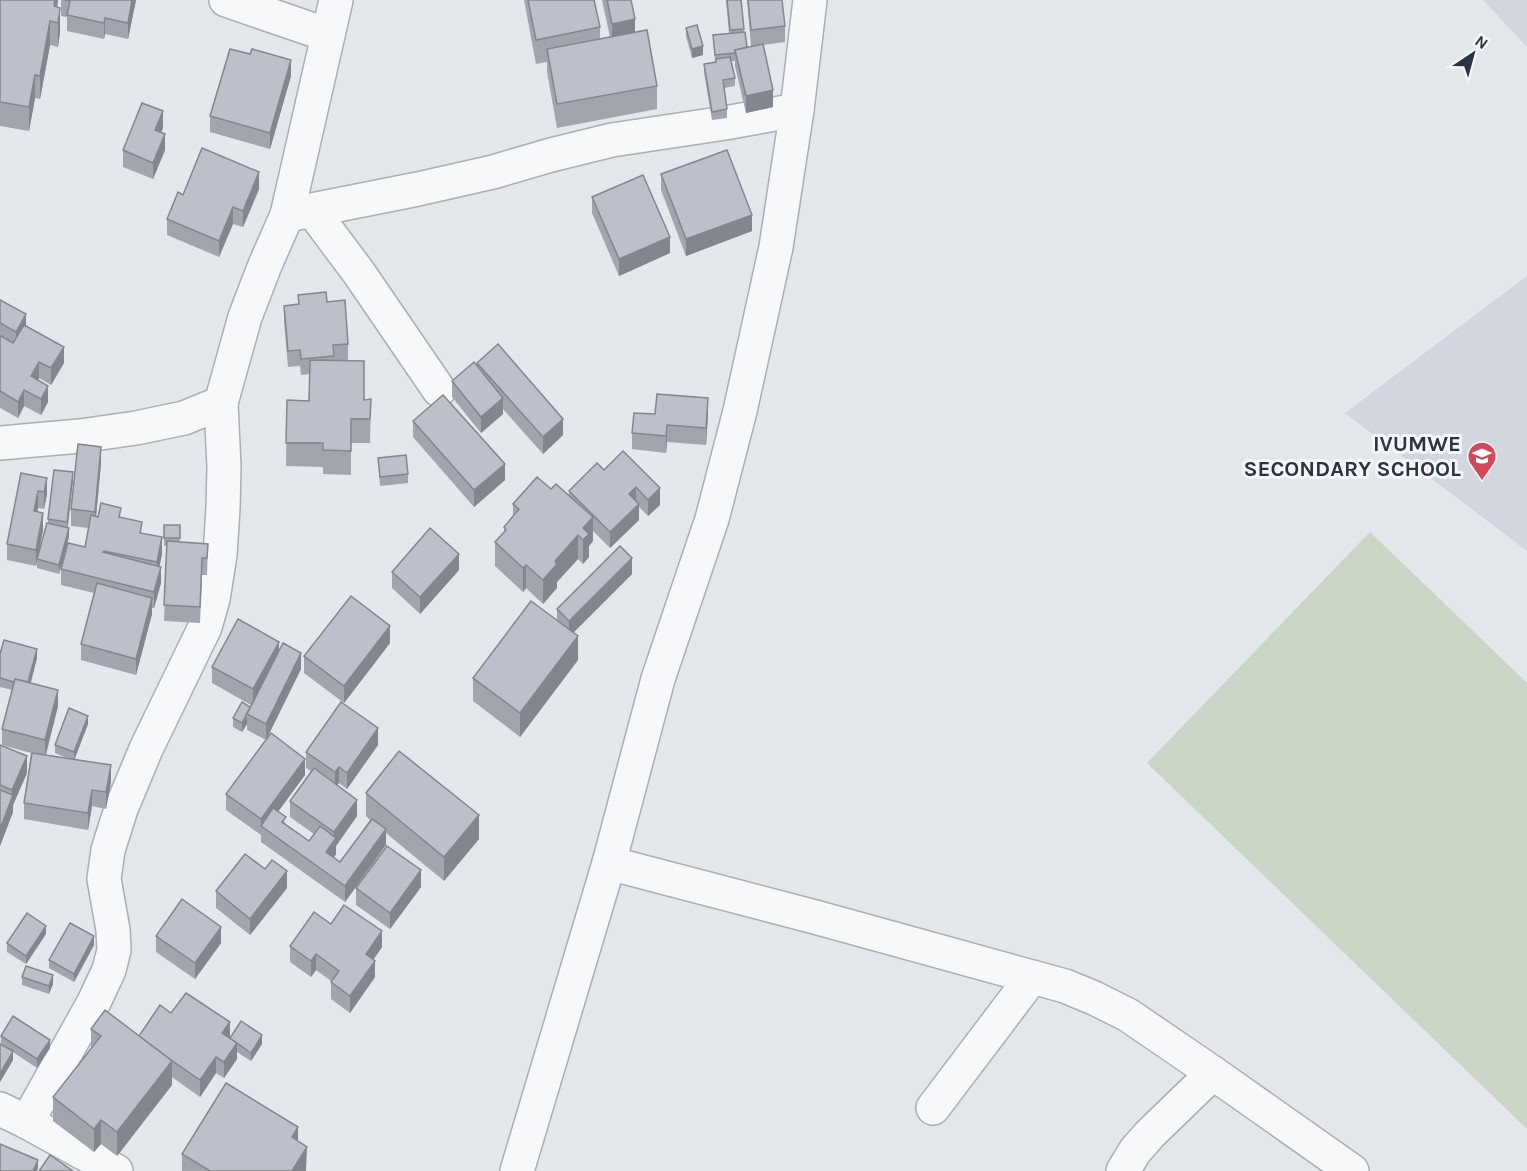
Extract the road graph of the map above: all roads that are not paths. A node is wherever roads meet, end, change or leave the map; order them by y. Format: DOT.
graph roads {
  1 [pos="226,0"];
  2 [pos="336,0"];
  3 [pos="810,0"];
  4 [pos="328,35"];
  5 [pos="797,110"];
  6 [pos="299,212"];
  7 [pos="438,390"];
  8 [pos="221,403"];
  9 [pos="0,443"];
  10 [pos="609,862"];
  11 [pos="1032,977"];
  12 [pos="1213,1073"];
  13 [pos="933,1108"];
  14 [pos="14,1116"];
  15 [pos="116,1171"];
  16 [pos="517,1171"];
  17 [pos="1123,1171"];
  18 [pos="1352,1171"];
  1 -- 4 [label="street"];
  2 -- 4 [label="street"];
  3 -- 5 [label="street"];
  4 -- 6 [label="street"];
  5 -- 6 [label="street"];
  5 -- 10 [label="street"];
  6 -- 7 [label="street"];
  6 -- 8 [label="street"];
  8 -- 9 [label="street"];
  8 -- 14 [label="street"];
  10 -- 11 [label="street"];
  10 -- 16 [label="street"];
  11 -- 12 [label="street"];
  11 -- 13 [label="street"];
  12 -- 17 [label="street"];
  12 -- 18 [label="street"];
  14 -- 15 [label="street"];
}
